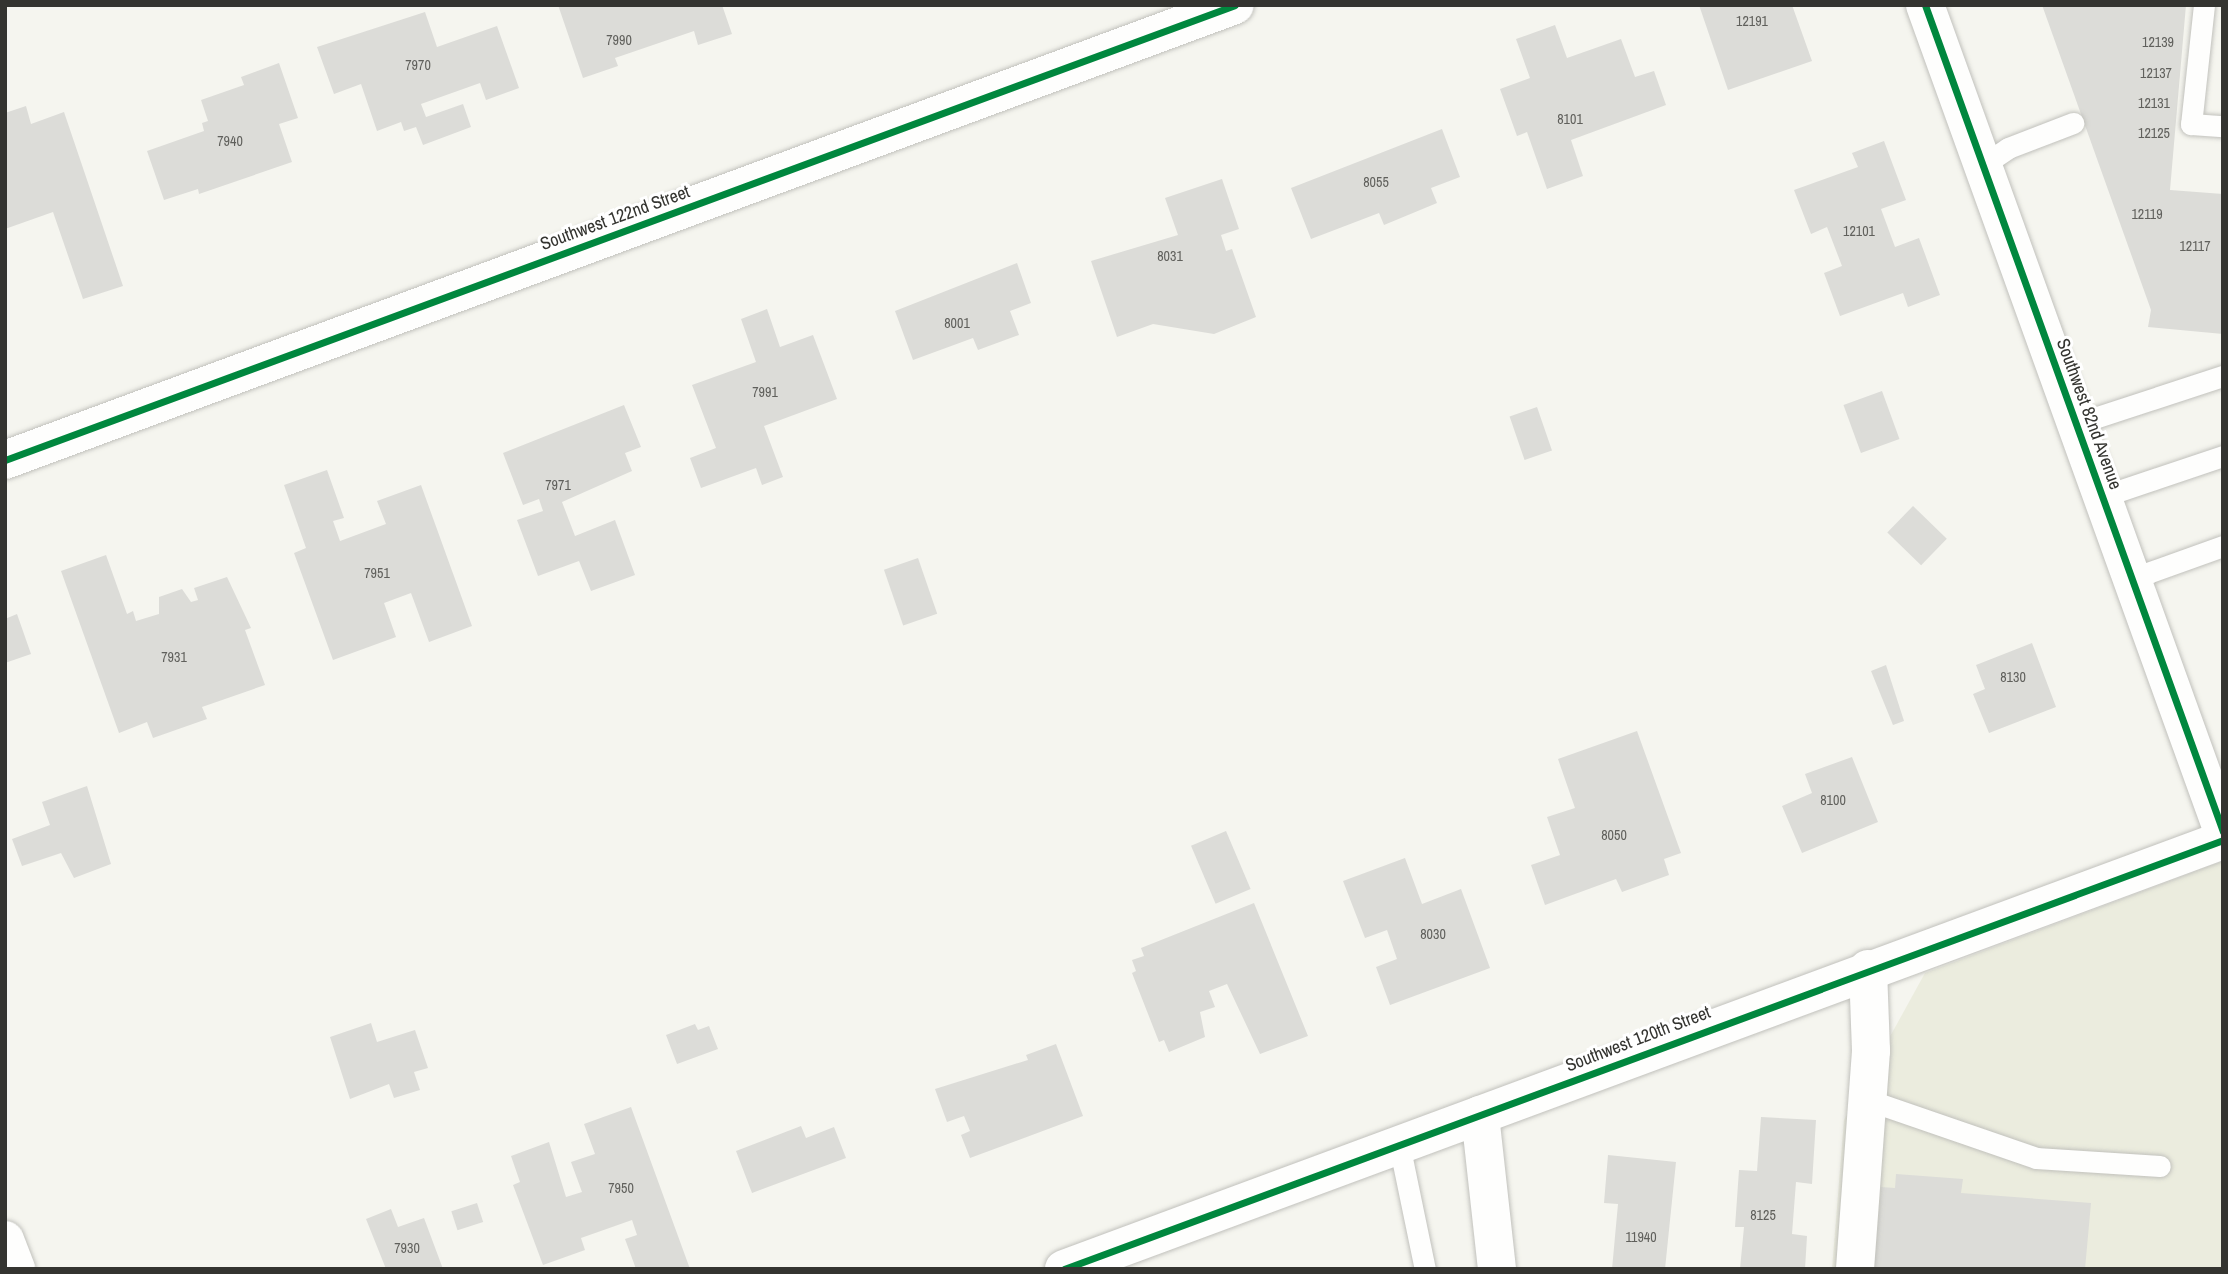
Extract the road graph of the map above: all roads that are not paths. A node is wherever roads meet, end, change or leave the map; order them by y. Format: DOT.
graph roads {
  1 [pos="1235,5"];
  2 [pos="1926,5"];
  3 [pos="2204,5"];
  4 [pos="2073,122"];
  5 [pos="2223,126"];
  6 [pos="1983,164"];
  7 [pos="2223,376"];
  8 [pos="2076,424"];
  9 [pos="2223,456"];
  10 [pos="5,460"];
  11 [pos="2101,497"];
  12 [pos="2223,546"];
  13 [pos="2131,579"];
  14 [pos="2223,832"];
  15 [pos="2223,840"];
  16 [pos="1868,970"];
  17 [pos="1868,1100"];
  18 [pos="1480,1115"];
  19 [pos="1399,1144"];
  20 [pos="2160,1166"];
  21 [pos="5,1240"];
  22 [pos="16,1269"];
  23 [pos="1065,1269"];
  24 [pos="1425,1269"];
  25 [pos="1497,1269"];
  26 [pos="1855,1269"];
  1 -- 10 [label="street, Southwest 122nd Street"];
  2 -- 6 [label="street, Southwest 82nd Avenue"];
  3 -- 5 [label="lane"];
  4 -- 6 [label="lane"];
  6 -- 8 [label="street, Southwest 82nd Avenue"];
  7 -- 8 [label="lane"];
  8 -- 11 [label="street, Southwest 82nd Avenue"];
  9 -- 11 [label="lane"];
  11 -- 13 [label="street, Southwest 82nd Avenue"];
  12 -- 13 [label="lane"];
  13 -- 14 [label="street, Southwest 82nd Avenue"];
  15 -- 16 [label="street, Southwest 120th Street"];
  16 -- 17 [label="street"];
  16 -- 18 [label="street, Southwest 120th Street"];
  17 -- 20 [label="lane"];
  17 -- 26 [label="street"];
  18 -- 19 [label="street, Southwest 120th Street"];
  18 -- 25 [label="street"];
  19 -- 23 [label="street, Southwest 120th Street"];
  19 -- 24 [label="lane"];
  21 -- 22 [label="street"];
}
